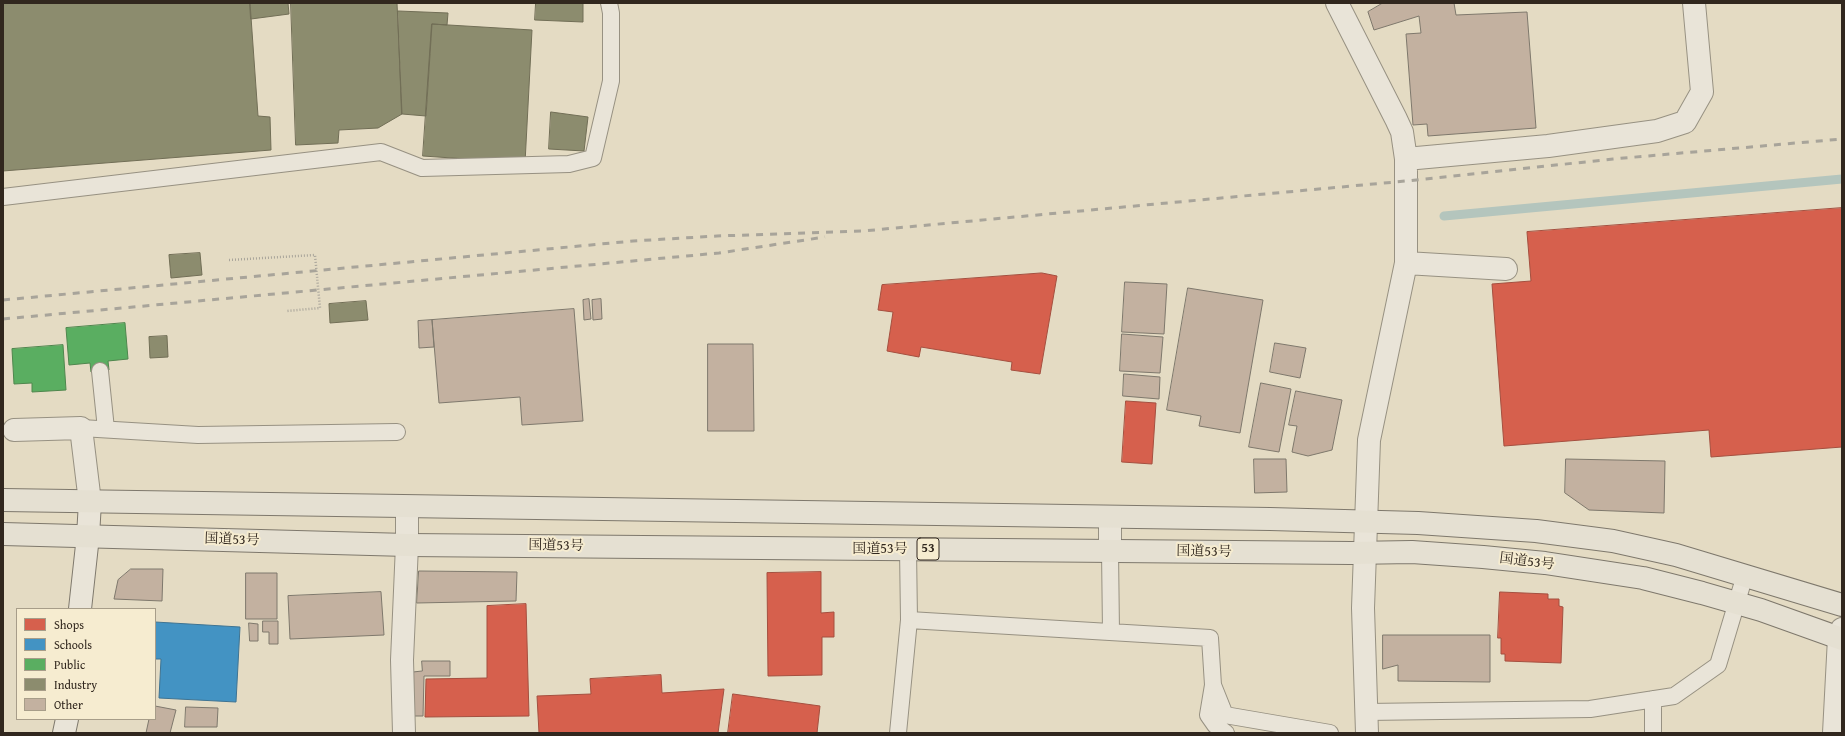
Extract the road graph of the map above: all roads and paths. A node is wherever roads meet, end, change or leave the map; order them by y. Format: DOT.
graph roads {
  1 [pos="609,3"];
  2 [pos="1337,3"];
  3 [pos="1694,3"];
  4 [pos="1406,158"];
  5 [pos="3,197"];
  6 [pos="229,260"];
  7 [pos="1406,263"];
  8 [pos="1506,269"];
  9 [pos="287,311"];
  10 [pos="100,371"];
  11 [pos="82,428"];
  12 [pos="14,430"];
  13 [pos="106,430"];
  14 [pos="398,432"];
  15 [pos="3,500"];
  16 [pos="90,502"];
  17 [pos="407,507"];
  18 [pos="1110,518"];
  19 [pos="1366,522"];
  20 [pos="3,534"];
  21 [pos="88,536"];
  22 [pos="407,545"];
  23 [pos="908,549"];
  24 [pos="1110,551"];
  25 [pos="1364,553"];
  26 [pos="1745,575"];
  27 [pos="1736,603"];
  28 [pos="1842,605"];
  29 [pos="80,608"];
  30 [pos="908,620"];
  31 [pos="1111,632"];
  32 [pos="1841,636"];
  33 [pos="1213,686"];
  34 [pos="1653,699"];
  35 [pos="67,720"];
  36 [pos="1366,723"];
  37 [pos="64,733"];
  38 [pos="404,733"];
  39 [pos="898,733"];
  40 [pos="1226,733"];
  41 [pos="1330,733"];
  42 [pos="1653,733"];
  43 [pos="1834,733"];
  1 -- 5 [label="lane"];
  2 -- 4 [label="street"];
  3 -- 4 [label="street"];
  4 -- 7 [label="street"];
  6 -- 9 [label="path"];
  7 -- 8 [label="street"];
  7 -- 19 [label="street"];
  10 -- 13 [label="lane"];
  11 -- 12 [label="street"];
  11 -- 13 [label="lane"];
  11 -- 16 [label="street"];
  13 -- 14 [label="lane"];
  15 -- 16 [label="highway"];
  16 -- 17 [label="highway"];
  16 -- 21 [label="street"];
  17 -- 18 [label="highway"];
  17 -- 22 [label="street"];
  18 -- 19 [label="highway"];
  18 -- 24 [label="street"];
  19 -- 25 [label="street"];
  19 -- 26 [label="highway"];
  20 -- 21 [label="highway, 国道53号 / 53"];
  21 -- 22 [label="highway, 国道53号 / 53"];
  21 -- 29 [label="street"];
  22 -- 23 [label="highway, 国道53号 / 53"];
  22 -- 38 [label="street"];
  23 -- 24 [label="highway, 国道53号 / 53"];
  23 -- 30 [label="lane"];
  24 -- 25 [label="highway, 国道53号 / 53"];
  24 -- 31 [label="lane"];
  25 -- 27 [label="highway, 国道53号 / 53"];
  25 -- 36 [label="street"];
  26 -- 27 [label="lane"];
  26 -- 28 [label="highway"];
  27 -- 32 [label="highway, 国道53号 / 53"];
  27 -- 34 [label="lane"];
  30 -- 31 [label="lane"];
  30 -- 39 [label="lane"];
  31 -- 33 [label="lane"];
  32 -- 43 [label="street"];
  33 -- 40 [label="lane"];
  33 -- 41 [label="lane"];
  34 -- 36 [label="lane"];
  34 -- 42 [label="lane"];
  35 -- 37 [label="street"];
}
